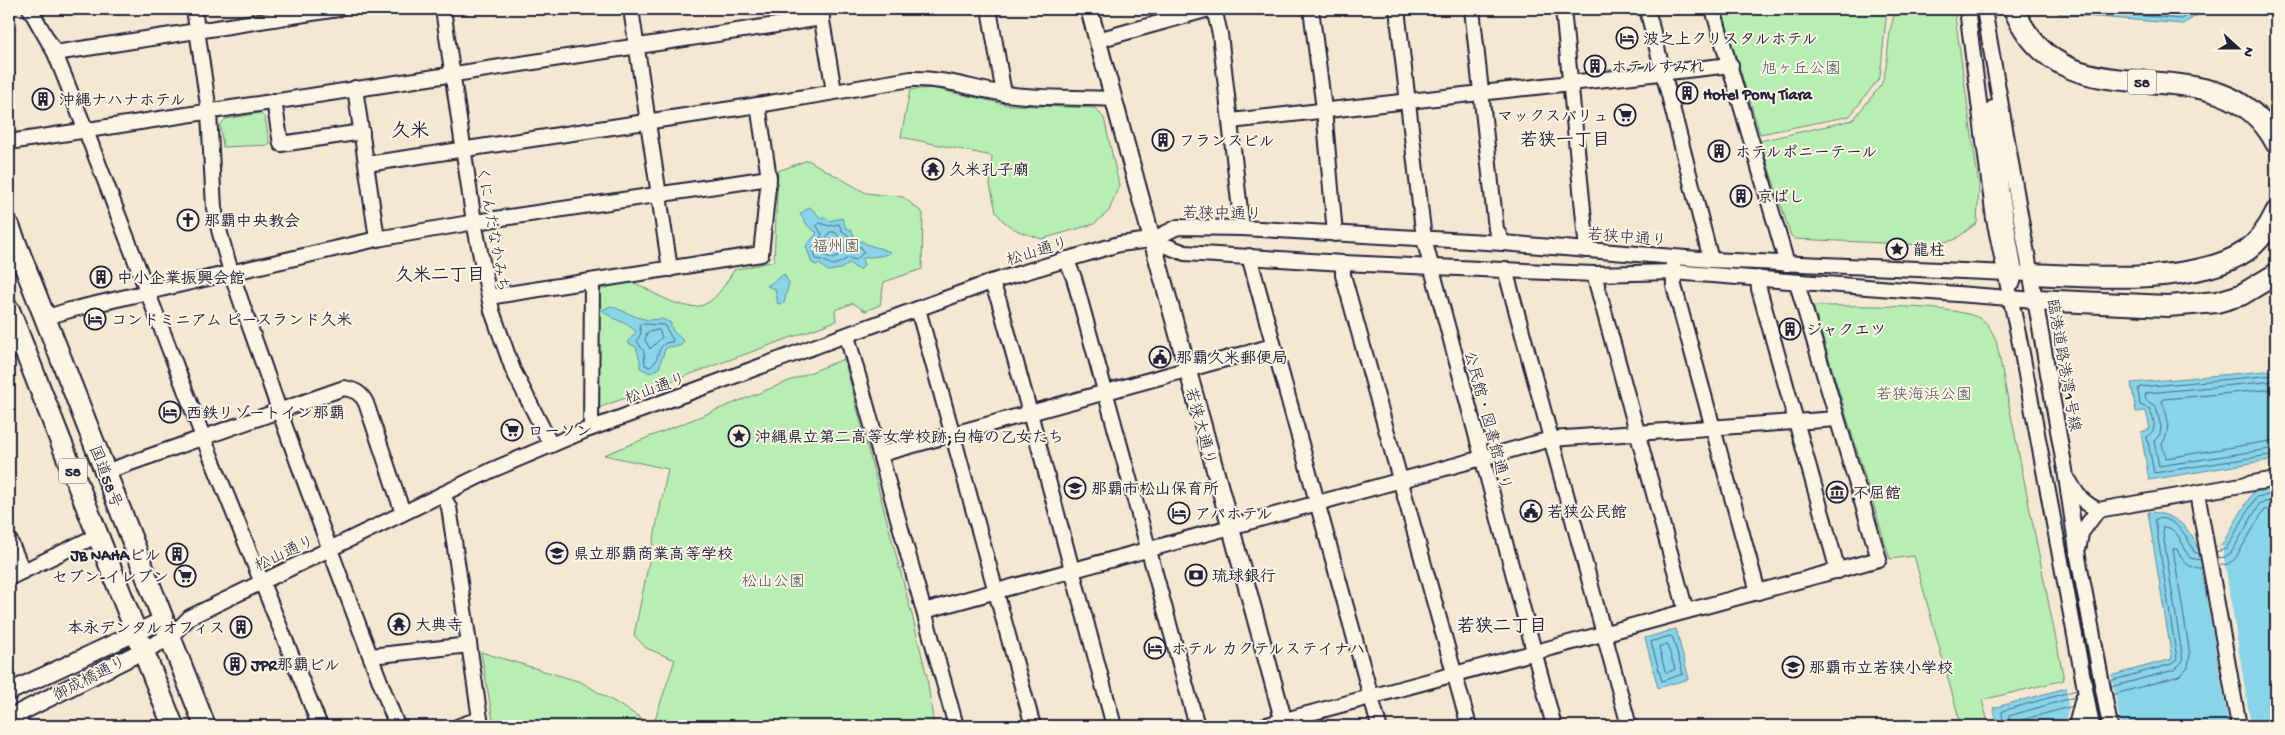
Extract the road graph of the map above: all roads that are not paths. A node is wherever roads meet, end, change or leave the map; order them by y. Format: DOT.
graph roads {
  1 [pos="30,9"];
  2 [pos="194,9"];
  3 [pos="338,9"];
  4 [pos="443,9"];
  5 [pos="631,9"];
  6 [pos="989,9"];
  7 [pos="1089,9"];
  8 [pos="1209,9"];
  9 [pos="1214,9"];
  10 [pos="1311,9"];
  11 [pos="1397,9"];
  12 [pos="1472,9"];
  13 [pos="1563,9"];
  14 [pos="1647,9"];
  15 [pos="1713,9"];
  16 [pos="1966,9"];
  17 [pos="1984,9"];
  18 [pos="2014,9"];
  19 [pos="821,14"];
  20 [pos="198,30"];
  21 [pos="1098,40"];
  22 [pos="637,47"];
  23 [pos="54,53"];
  24 [pos="1731,65"];
  25 [pos="1664,72"];
  26 [pos="453,75"];
  27 [pos="1571,82"];
  28 [pos="355,88"];
  29 [pos="834,91"];
  30 [pos="1481,92"];
  31 [pos="1004,94"];
  32 [pos="1113,99"];
  33 [pos="1407,100"];
  34 [pos="274,101"];
  35 [pos="758,105"];
  36 [pos="1324,109"];
  37 [pos="209,112"];
  38 [pos="648,121"];
  39 [pos="1231,121"];
  40 [pos="86,131"];
  41 [pos="362,132"];
  42 [pos="9,142"];
  43 [pos="2276,143"];
  44 [pos="462,149"];
  45 [pos="366,164"];
  46 [pos="768,178"];
  47 [pos="659,195"];
  48 [pos="2276,212"];
  49 [pos="474,222"];
  50 [pos="9,226"];
  51 [pos="1242,228"];
  52 [pos="1334,234"];
  53 [pos="1424,238"];
  54 [pos="377,239"];
  55 [pos="1151,240"];
  56 [pos="1503,243"];
  57 [pos="1588,250"];
  58 [pos="1249,256"];
  59 [pos="1066,259"];
  60 [pos="1711,260"];
  61 [pos="1343,263"];
  62 [pos="1787,264"];
  63 [pos="1673,265"];
  64 [pos="1430,267"];
  65 [pos="670,269"];
  66 [pos="1504,269"];
  67 [pos="232,272"];
  68 [pos="2017,273"];
  69 [pos="1594,274"];
  70 [pos="2276,274"];
  71 [pos="1758,278"];
  72 [pos="592,281"];
  73 [pos="991,282"];
  74 [pos="1797,283"];
  75 [pos="148,291"];
  76 [pos="488,297"];
  77 [pos="2011,298"];
  78 [pos="2035,300"];
  79 [pos="918,309"];
  80 [pos="9,310"];
  81 [pos="44,318"];
  82 [pos="847,336"];
  83 [pos="1273,346"];
  84 [pos="15,347"];
  85 [pos="1187,370"];
  86 [pos="1106,393"];
  87 [pos="279,410"];
  88 [pos="1030,413"];
  89 [pos="1837,419"];
  90 [pos="1796,422"];
  91 [pos="591,428"];
  92 [pos="1712,428"];
  93 [pos="954,434"];
  94 [pos="1637,434"];
  95 [pos="203,437"];
  96 [pos="1551,440"];
  97 [pos="550,445"];
  98 [pos="881,454"];
  99 [pos="1481,458"];
  100 [pos="2065,470"];
  101 [pos="105,472"];
  102 [pos="2276,479"];
  103 [pos="1401,480"];
  104 [pos="442,494"];
  105 [pos="2197,494"];
  106 [pos="1316,503"];
  107 [pos="2098,510"];
  108 [pos="403,513"];
  109 [pos="1230,527"];
  110 [pos="98,535"];
  111 [pos="9,539"];
  112 [pos="1149,549"];
  113 [pos="330,550"];
  114 [pos="2078,557"];
  115 [pos="1071,570"];
  116 [pos="23,571"];
  117 [pos="1838,571"];
  118 [pos="9,578"];
  119 [pos="262,582"];
  120 [pos="996,591"];
  121 [pos="1758,592"];
  122 [pos="924,611"];
  123 [pos="1686,611"];
  124 [pos="166,629"];
  125 [pos="1604,634"];
  126 [pos="140,641"];
  127 [pos="469,645"];
  128 [pos="1534,653"];
  129 [pos="370,656"];
  130 [pos="1455,674"];
  131 [pos="2085,690"];
  132 [pos="9,692"];
  133 [pos="1372,697"];
  134 [pos="16,719"];
  135 [pos="481,722"];
  136 [pos="1284,724"];
  137 [pos="173,726"];
  138 [pos="205,726"];
  139 [pos="320,726"];
  140 [pos="397,726"];
  141 [pos="459,726"];
  142 [pos="956,726"];
  143 [pos="1033,726"];
  144 [pos="1114,726"];
  145 [pos="1197,726"];
  146 [pos="1263,726"];
  147 [pos="1379,726"];
  148 [pos="1469,726"];
  149 [pos="1554,726"];
  150 [pos="1629,726"];
  151 [pos="2076,726"];
  152 [pos="2092,726"];
  153 [pos="2110,726"];
  154 [pos="2239,726"];
  1 -- 23 [label="street"];
  2 -- 20 [label="street"];
  3 -- 20 [label="street"];
  4 -- 26 [label="street, くにんだなかみち"];
  5 -- 22 [label="street"];
  6 -- 31 [label="street"];
  7 -- 21 [label="main road, 若狭大通り"];
  8 -- 21 [label="street"];
  9 -- 39 [label="street"];
  10 -- 36 [label="street"];
  11 -- 33 [label="street, 公民館・図書館通り"];
  12 -- 30 [label="street"];
  13 -- 27 [label="street"];
  14 -- 25 [label="street"];
  15 -- 24 [label="street"];
  16 -- 68 [label="street, 臨港道路港湾1号線"];
  17 -- 68 [label="street, 臨港道路港湾1号線"];
  18 -- 43 [label="highway, 58"];
  19 -- 22 [label="street"];
  19 -- 29 [label="street"];
  20 -- 23 [label="street"];
  20 -- 37 [label="street"];
  21 -- 32 [label="main road, 若狭大通り"];
  22 -- 26 [label="street"];
  22 -- 38 [label="street"];
  23 -- 40 [label="street"];
  24 -- 25 [label="street"];
  24 -- 62 [label="street"];
  25 -- 27 [label="street"];
  25 -- 60 [label="street"];
  26 -- 28 [label="street"];
  26 -- 44 [label="street, くにんだなかみち"];
  27 -- 30 [label="street"];
  27 -- 57 [label="street"];
  28 -- 34 [label="street"];
  28 -- 41 [label="street"];
  29 -- 31 [label="street"];
  29 -- 35 [label="street"];
  30 -- 33 [label="street"];
  30 -- 56 [label="street"];
  31 -- 32 [label="street"];
  32 -- 55 [label="main road, 若狭大通り"];
  33 -- 36 [label="street"];
  33 -- 53 [label="street, 公民館・図書館通り"];
  34 -- 37 [label="street"];
  34 -- 41 [label="street"];
  35 -- 38 [label="street"];
  35 -- 46 [label="street"];
  36 -- 39 [label="street"];
  36 -- 52 [label="street"];
  37 -- 40 [label="street"];
  37 -- 67 [label="street"];
  38 -- 44 [label="street"];
  38 -- 47 [label="street"];
  39 -- 51 [label="street"];
  40 -- 42 [label="street"];
  40 -- 75 [label="street"];
  41 -- 45 [label="street"];
  44 -- 45 [label="street"];
  44 -- 49 [label="street, くにんだなかみち"];
  45 -- 54 [label="street"];
  46 -- 47 [label="street"];
  46 -- 65 [label="street"];
  47 -- 49 [label="street"];
  47 -- 65 [label="street"];
  48 -- 68 [label="highway"];
  49 -- 54 [label="street"];
  49 -- 76 [label="street, くにんだなかみち"];
  50 -- 81 [label="highway, 国道58号 / 58"];
  51 -- 52 [label="street, 若狭中通り"];
  51 -- 55 [label="street, 若狭中通り"];
  52 -- 53 [label="street, 若狭中通り"];
  53 -- 56 [label="street, 若狭中通り"];
  53 -- 64 [label="street, 公民館・図書館通り"];
  54 -- 67 [label="street"];
  55 -- 58 [label="street, 若狭中通り"];
  55 -- 59 [label="street, 松山通り"];
  55 -- 85 [label="main road, 若狭大通り"];
  56 -- 57 [label="street, 若狭中通り"];
  57 -- 63 [label="street, 若狭中通り"];
  58 -- 61 [label="street, 若狭中通り"];
  58 -- 83 [label="street"];
  59 -- 73 [label="street, 松山通り"];
  59 -- 86 [label="street"];
  60 -- 62 [label="street, 若狭中通り"];
  60 -- 63 [label="street, 若狭中通り"];
  61 -- 64 [label="street, 若狭中通り"];
  61 -- 103 [label="street"];
  62 -- 68 [label="street, 若狭中通り"];
  63 -- 69 [label="street, 若狭中通り"];
  63 -- 71 [label="street, 若狭中通り"];
  63 -- 92 [label="street"];
  64 -- 66 [label="street, 若狭中通り"];
  64 -- 99 [label="street, 公民館・図書館通り"];
  65 -- 72 [label="street"];
  66 -- 69 [label="street, 若狭中通り"];
  66 -- 96 [label="street"];
  67 -- 75 [label="street"];
  67 -- 87 [label="street"];
  68 -- 77 [label="street"];
  68 -- 78 [label="street, 臨港道路港湾1号線"];
  69 -- 94 [label="street"];
  70 -- 78 [label="highway"];
  71 -- 74 [label="street, 若狭中通り"];
  71 -- 90 [label="street"];
  72 -- 76 [label="street"];
  72 -- 91 [label="street"];
  73 -- 79 [label="street, 松山通り"];
  73 -- 88 [label="street"];
  74 -- 77 [label="street, 若狭中通り"];
  74 -- 89 [label="street"];
  75 -- 81 [label="street"];
  75 -- 95 [label="street"];
  76 -- 97 [label="street, くにんだなかみち"];
  77 -- 78 [label="street, 若狭中通り"];
  77 -- 131 [label="street"];
  78 -- 100 [label="street, 臨港道路港湾1号線"];
  79 -- 82 [label="street, 松山通り"];
  79 -- 93 [label="street"];
  80 -- 84 [label="highway, 国道58号 / 58"];
  81 -- 101 [label="highway, 国道58号 / 58"];
  82 -- 91 [label="street, 松山通り"];
  82 -- 98 [label="street"];
  83 -- 85 [label="street"];
  83 -- 106 [label="street"];
  84 -- 110 [label="highway, 国道58号 / 58"];
  85 -- 86 [label="street"];
  85 -- 109 [label="main road, 若狭大通り"];
  86 -- 88 [label="street"];
  86 -- 112 [label="street"];
  87 -- 95 [label="street"];
  87 -- 108 [label="street"];
  87 -- 113 [label="street"];
  88 -- 93 [label="street"];
  88 -- 115 [label="street"];
  89 -- 90 [label="street"];
  89 -- 117 [label="street"];
  90 -- 92 [label="street"];
  90 -- 117 [label="street"];
  91 -- 97 [label="street, 松山通り"];
  92 -- 94 [label="street"];
  92 -- 121 [label="street"];
  93 -- 98 [label="street"];
  93 -- 120 [label="street"];
  94 -- 96 [label="street"];
  94 -- 123 [label="street"];
  95 -- 101 [label="street"];
  95 -- 119 [label="street"];
  96 -- 99 [label="street"];
  96 -- 125 [label="street"];
  97 -- 104 [label="street, 松山通り"];
  98 -- 122 [label="street"];
  99 -- 103 [label="street"];
  99 -- 128 [label="street, 公民館・図書館通り"];
  100 -- 107 [label="street"];
  100 -- 114 [label="street, 臨港道路港湾1号線"];
  101 -- 124 [label="highway, 国道58号 / 58"];
  102 -- 105 [label="street"];
  103 -- 106 [label="street"];
  103 -- 130 [label="street"];
  104 -- 108 [label="street, 松山通り"];
  104 -- 127 [label="street"];
  105 -- 107 [label="street"];
  105 -- 154 [label="street"];
  106 -- 109 [label="street"];
  106 -- 133 [label="street"];
  107 -- 114 [label="street"];
  108 -- 113 [label="street, 松山通り"];
  109 -- 112 [label="street"];
  109 -- 136 [label="main road, 若狭大通り"];
  110 -- 116 [label="street"];
  110 -- 126 [label="highway, 国道58号 / 58"];
  111 -- 116 [label="street"];
  112 -- 115 [label="street"];
  112 -- 145 [label="street"];
  113 -- 119 [label="street, 松山通り"];
  113 -- 129 [label="street"];
  114 -- 153 [label="street, 臨港道路港湾1号線"];
  115 -- 120 [label="street"];
  115 -- 144 [label="street"];
  116 -- 118 [label="street"];
  117 -- 121 [label="street"];
  119 -- 124 [label="street, 松山通り"];
  119 -- 139 [label="street"];
  120 -- 122 [label="street"];
  120 -- 143 [label="street"];
  121 -- 123 [label="street"];
  122 -- 142 [label="street"];
  123 -- 125 [label="street"];
  124 -- 126 [label="main road, 御成橋通り"];
  124 -- 138 [label="highway, 国道58号 / 58"];
  125 -- 128 [label="street"];
  125 -- 150 [label="street"];
  126 -- 132 [label="main road, 御成橋通り"];
  126 -- 134 [label="main road, 御成橋通り"];
  126 -- 137 [label="highway, 国道58号 / 58"];
  127 -- 129 [label="street"];
  127 -- 135 [label="street"];
  128 -- 130 [label="street"];
  128 -- 149 [label="street, 公民館・図書館通り"];
  129 -- 140 [label="street"];
  130 -- 133 [label="street"];
  130 -- 148 [label="street"];
  131 -- 151 [label="street"];
  131 -- 152 [label="street"];
  133 -- 136 [label="street"];
  133 -- 147 [label="street"];
  135 -- 141 [label="street"];
  136 -- 146 [label="street"];
}
